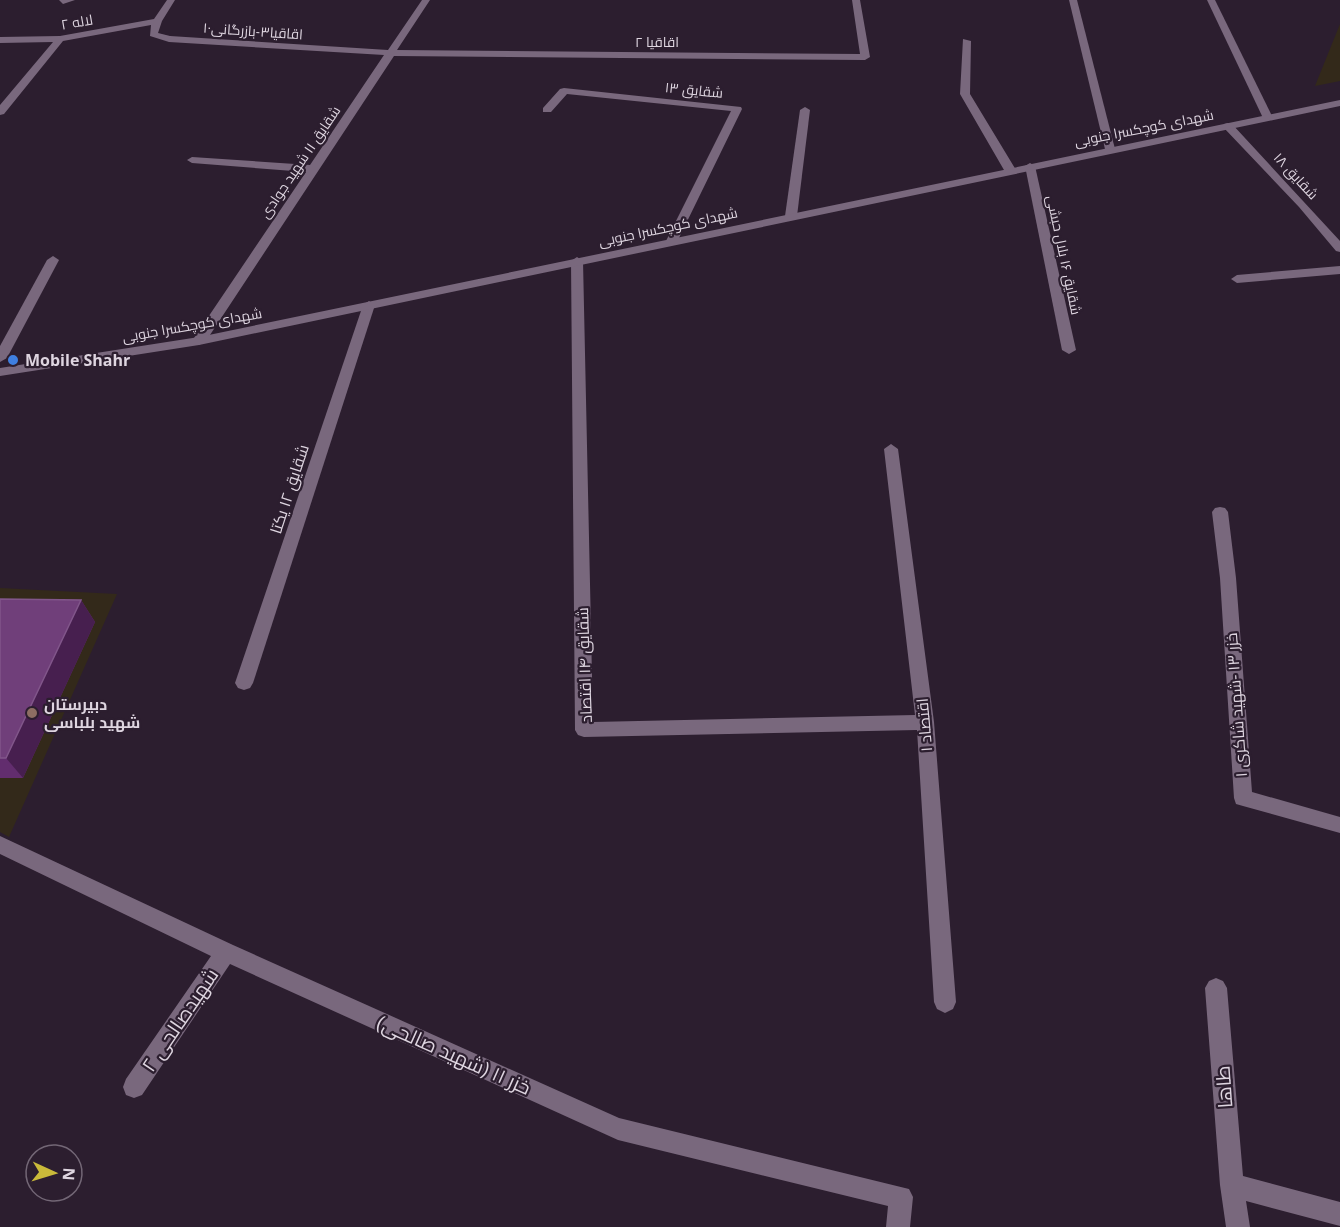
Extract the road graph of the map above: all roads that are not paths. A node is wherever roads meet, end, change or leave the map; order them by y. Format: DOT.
graph roads {
  1 [pos="71,0"];
  2 [pos="171,0"];
  3 [pos="426,0"];
  4 [pos="856,0"];
  5 [pos="1073,0"];
  6 [pos="1211,0"];
  7 [pos="63,1"];
  8 [pos="157,21"];
  9 [pos="60,39"];
  10 [pos="0,40"];
  11 [pos="966,41"];
  12 [pos="391,53"];
  13 [pos="1340,103"];
  14 [pos="547,110"];
  15 [pos="805,110"];
  16 [pos="0,112"];
  17 [pos="1268,118"];
  18 [pos="1228,126"];
  19 [pos="1110,149"];
  20 [pos="192,160"];
  21 [pos="1030,166"];
  22 [pos="314,169"];
  23 [pos="1010,170"];
  24 [pos="791,216"];
  25 [pos="672,241"];
  26 [pos="1340,248"];
  27 [pos="53,260"];
  28 [pos="577,261"];
  29 [pos="1340,270"];
  30 [pos="1237,279"];
  31 [pos="369,305"];
  32 [pos="199,341"];
  33 [pos="1069,350"];
  34 [pos="0,358"];
  35 [pos="0,372"];
  36 [pos="891,449"];
  37 [pos="1220,512"];
  38 [pos="244,683"];
  39 [pos="925,722"];
  40 [pos="1340,825"];
  41 [pos="0,845"];
  42 [pos="226,952"];
  43 [pos="1216,988"];
  44 [pos="945,1002"];
  45 [pos="134,1087"];
  46 [pos="1232,1185"];
  47 [pos="1340,1214"];
  48 [pos="898,1227"];
  49 [pos="1238,1227"];
  1 -- 7 [label="street"];
  2 -- 8 [label="street"];
  3 -- 12 [label="street, شقایق ۱۱ شهید جوادی"];
  4 -- 12 [label="street, اقاقیا ۲"];
  5 -- 19 [label="street"];
  6 -- 17 [label="street"];
  8 -- 9 [label="street, لاله ۲"];
  8 -- 12 [label="street, اقاقیا۳-بازرگانی۱۰"];
  9 -- 10 [label="street, لاله ۲"];
  9 -- 16 [label="street"];
  11 -- 23 [label="street"];
  12 -- 22 [label="street, شقایق ۱۱ شهید جوادی"];
  13 -- 17 [label="street, شهدای کوچکسرا جنوبی"];
  14 -- 25 [label="street, شقایق ۱۳"];
  15 -- 24 [label="street"];
  17 -- 18 [label="street, شهدای کوچکسرا جنوبی"];
  18 -- 19 [label="street, شهدای کوچکسرا جنوبی"];
  18 -- 26 [label="street, شقایق ۱۸"];
  19 -- 21 [label="street, شهدای کوچکسرا جنوبی"];
  20 -- 22 [label="street"];
  21 -- 23 [label="street, شهدای کوچکسرا جنوبی"];
  21 -- 33 [label="street, شقایق ۱۶ بلال حبشی"];
  22 -- 32 [label="street, شقایق ۱۱ شهید جوادی"];
  23 -- 24 [label="street, شهدای کوچکسرا جنوبی"];
  24 -- 25 [label="street, شهدای کوچکسرا جنوبی"];
  25 -- 28 [label="street, شهدای کوچکسرا جنوبی"];
  27 -- 34 [label="street"];
  28 -- 31 [label="street, شهدای کوچکسرا جنوبی"];
  28 -- 39 [label="street, شقایق ۱۴ اقتصاد"];
  29 -- 30 [label="street"];
  31 -- 32 [label="street, شهدای کوچکسرا جنوبی"];
  31 -- 38 [label="street, شقایق ۱۲ یکتا"];
  32 -- 35 [label="street, شهدای کوچکسرا جنوبی"];
  36 -- 39 [label="street, اقتصاد ۱"];
  37 -- 40 [label="street, خزر ۱۳ -شهید شاکری ۱"];
  39 -- 44 [label="street, اقتصاد ۱"];
  41 -- 42 [label="street, خزر ۱۱ (شهید صالحی)"];
  42 -- 45 [label="street, شهیدصالحی ۲"];
  42 -- 48 [label="street, خزر ۱۱ (شهید صالحی)"];
  43 -- 46 [label="street, طاها"];
  46 -- 47 [label="street"];
  46 -- 49 [label="street, طاها"];
}
